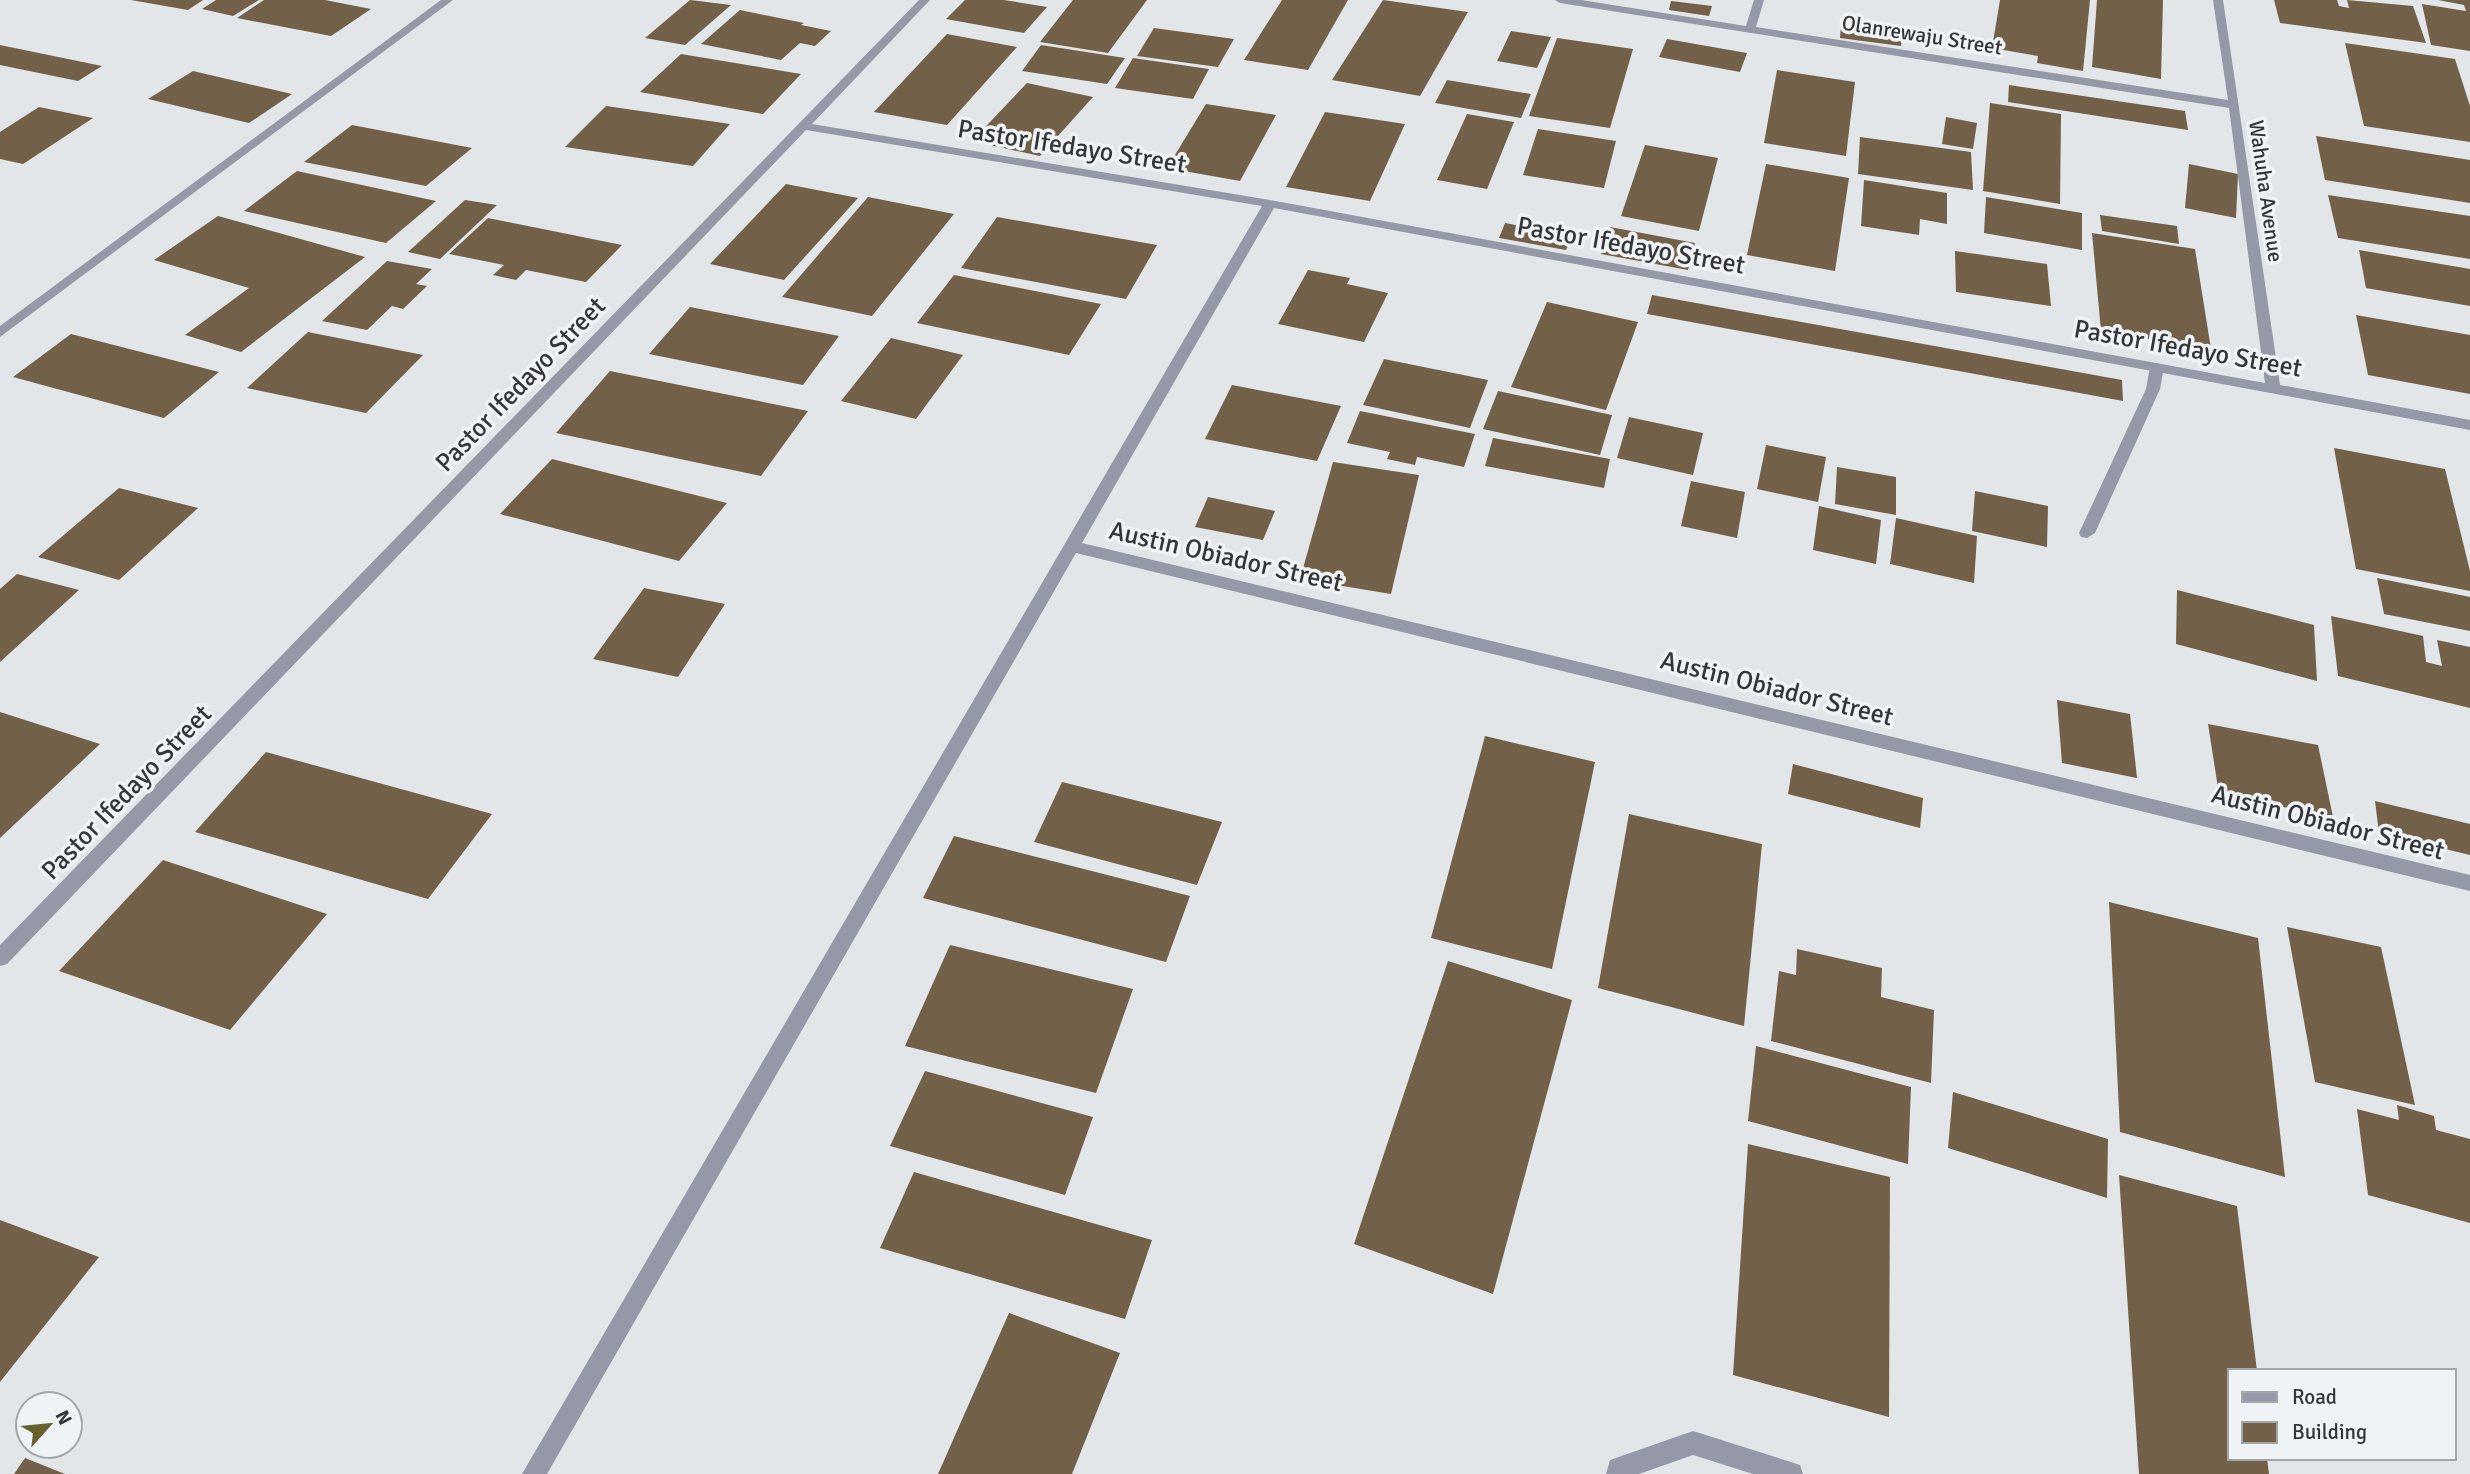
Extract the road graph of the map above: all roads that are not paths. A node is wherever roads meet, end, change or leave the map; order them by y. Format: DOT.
graph roads {
  1 [pos="448,0"];
  2 [pos="925,0"];
  3 [pos="1560,0"];
  4 [pos="1759,0"];
  5 [pos="2218,0"];
  6 [pos="1751,27"];
  7 [pos="2235,104"];
  8 [pos="802,126"];
  9 [pos="1270,204"];
  10 [pos="0,332"];
  11 [pos="2157,367"];
  12 [pos="2273,388"];
  13 [pos="2470,425"];
  14 [pos="2087,533"];
  15 [pos="1071,546"];
  16 [pos="2470,883"];
  17 [pos="0,958"];
  18 [pos="534,1474"];
  19 [pos="1618,1474"];
  20 [pos="1791,1474"];
  1 -- 10 [label="street"];
  2 -- 8 [label="street"];
  3 -- 6 [label="street, Olanrewaju Street"];
  4 -- 6 [label="street"];
  5 -- 7 [label="street, Wahuha Avenue"];
  6 -- 7 [label="street, Olanrewaju Street"];
  7 -- 12 [label="street, Wahuha Avenue"];
  8 -- 9 [label="street, Pastor Ifedayo Street"];
  8 -- 17 [label="street, Pastor Ifedayo Street"];
  9 -- 11 [label="street, Pastor Ifedayo Street"];
  9 -- 15 [label="street"];
  11 -- 12 [label="street, Pastor Ifedayo Street"];
  11 -- 14 [label="street"];
  12 -- 13 [label="street, Pastor Ifedayo Street"];
  15 -- 16 [label="street, Austin Obiador Street"];
  15 -- 18 [label="street"];
  19 -- 20 [label="street"];
}
